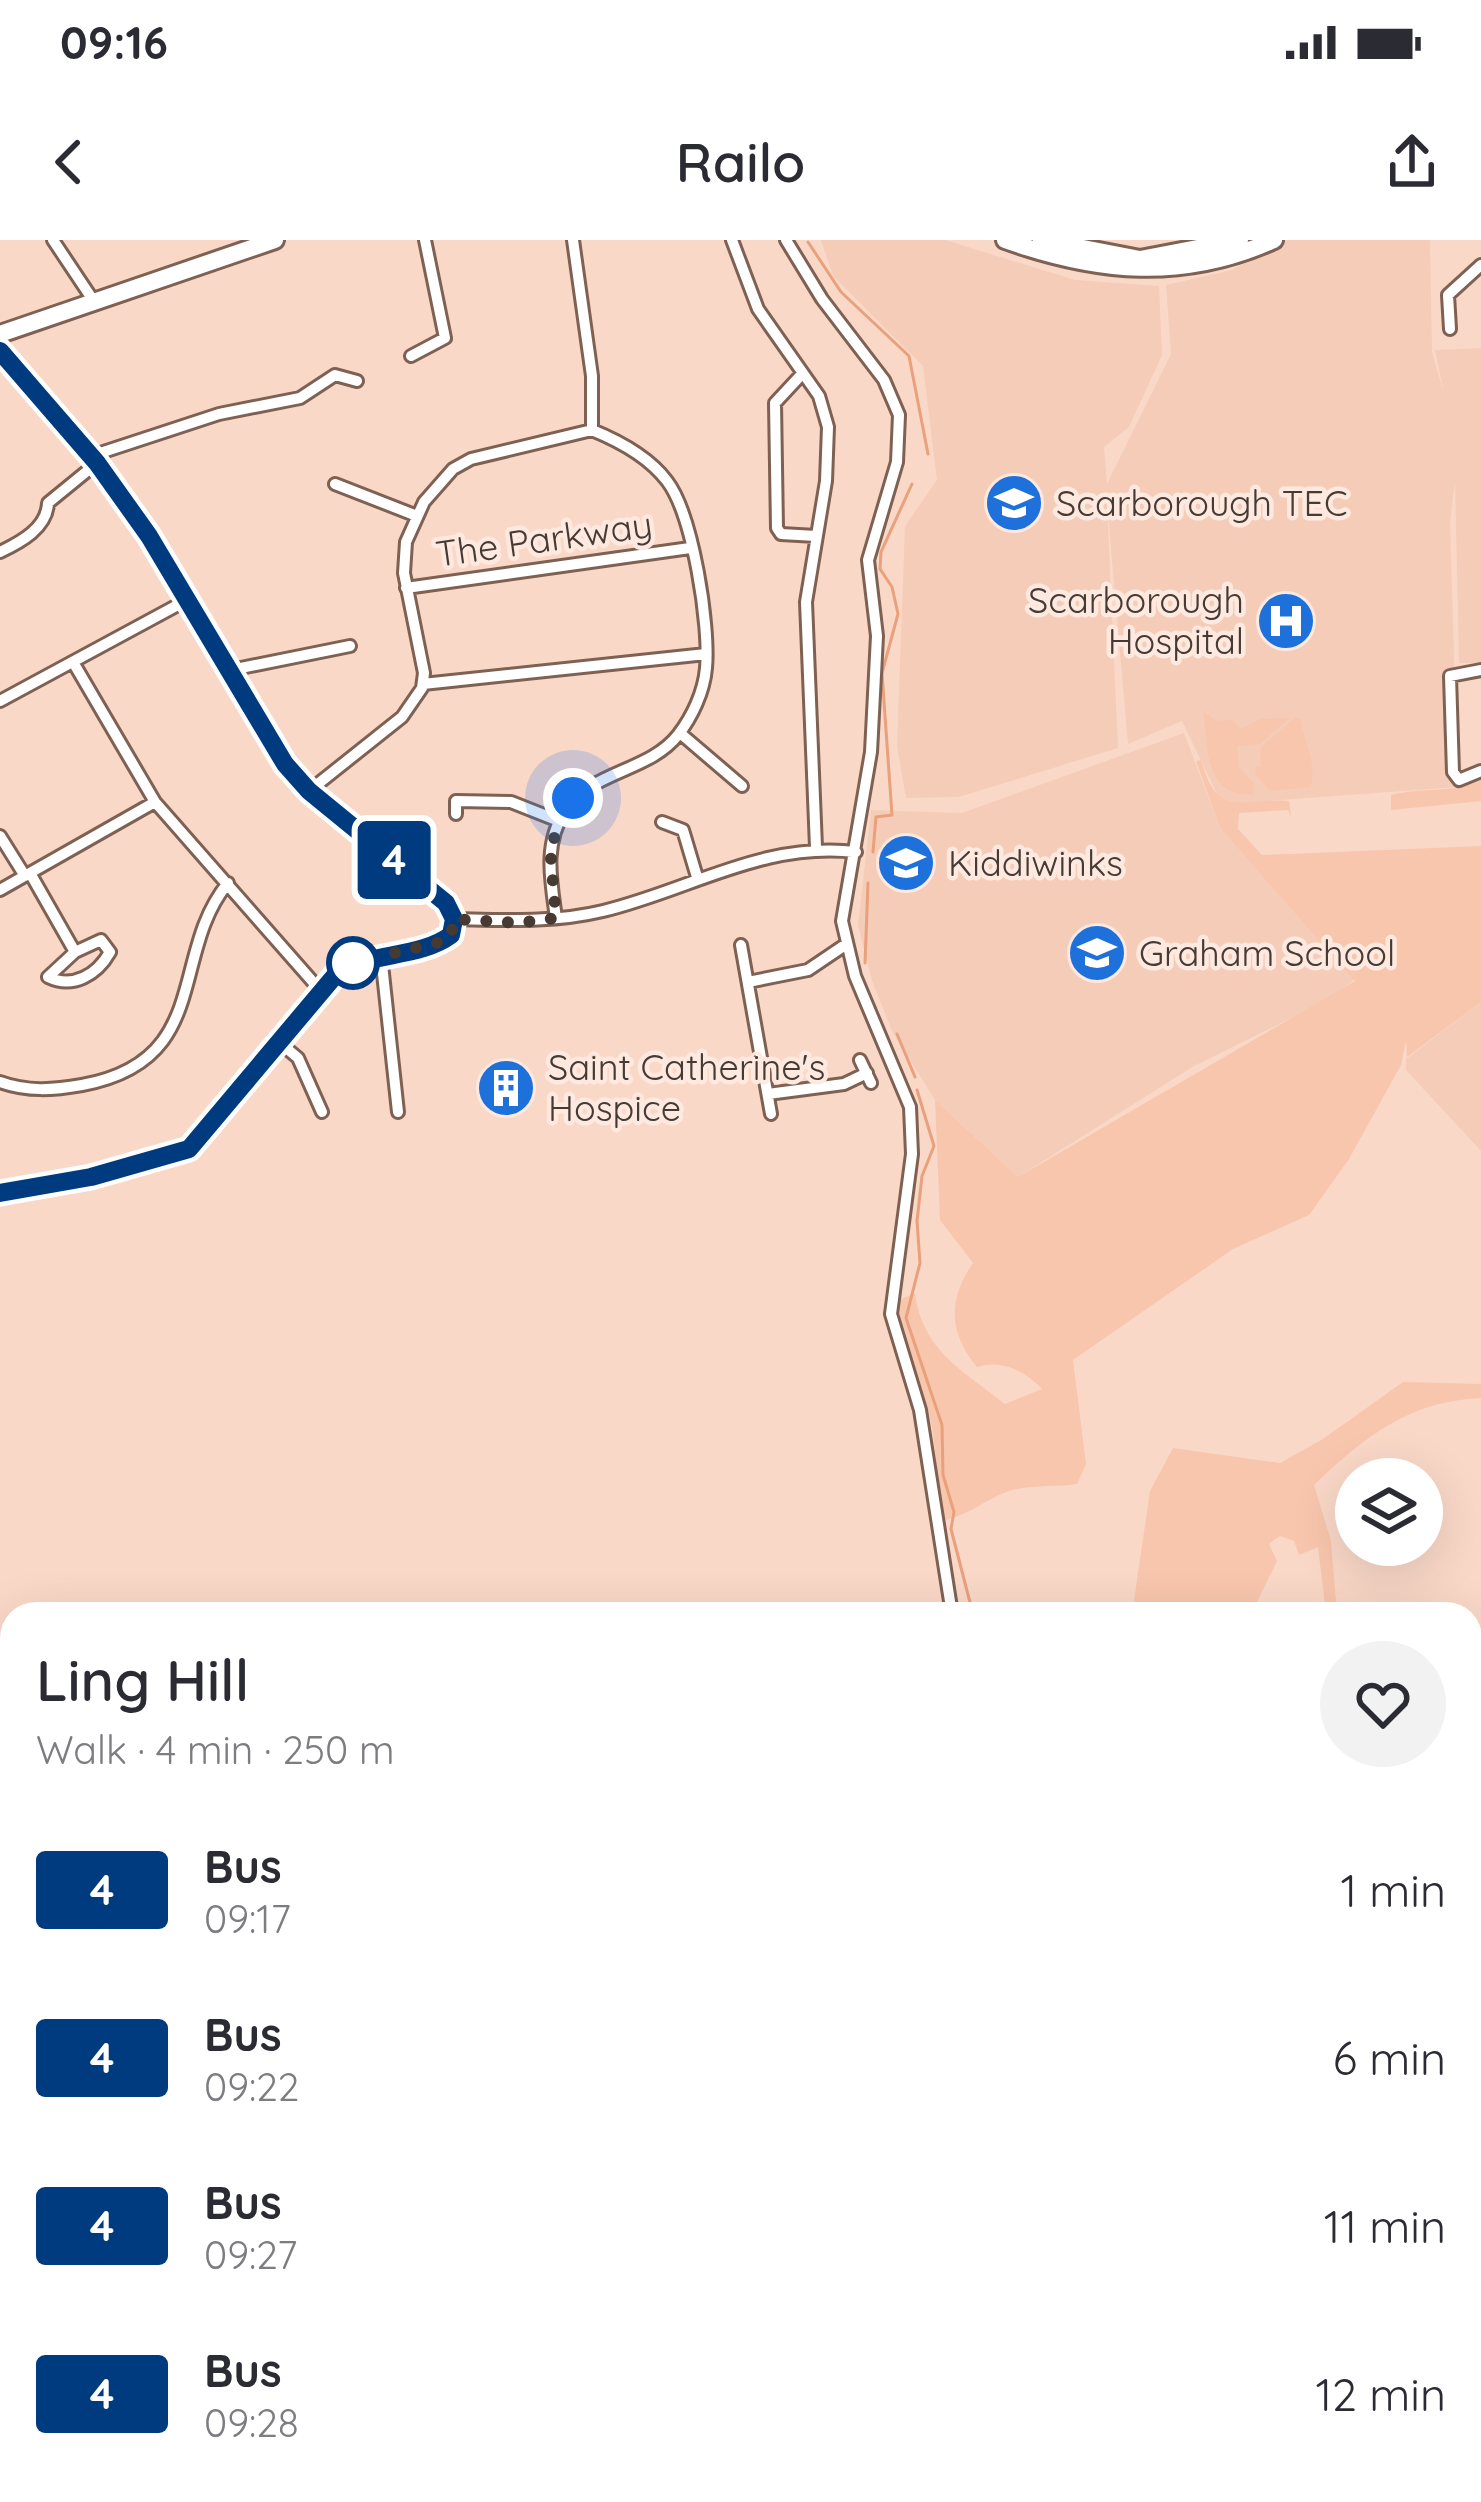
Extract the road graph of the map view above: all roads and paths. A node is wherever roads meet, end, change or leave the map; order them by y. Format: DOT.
graph roads {
  1 [pos="53,240"];
  2 [pos="275,240"];
  3 [pos="424,240"];
  4 [pos="573,240"];
  5 [pos="732,240"];
  6 [pos="786,240"];
  7 [pos="1005,240"];
  8 [pos="1041,240"];
  9 [pos="1240,240"];
  10 [pos="1274,240"];
  11 [pos="1481,266"];
  12 [pos="93,300"];
  13 [pos="1450,328"];
  14 [pos="0,334"];
  15 [pos="0,351"];
  16 [pos="411,356"];
  17 [pos="802,374"];
  18 [pos="356,381"];
  19 [pos="592,430"];
  20 [pos="94,460"];
  21 [pos="335,484"];
  22 [pos="417,516"];
  23 [pos="816,536"];
  24 [pos="690,548"];
  25 [pos="0,552"];
  26 [pos="406,588"];
  27 [pos="187,600"];
  28 [pos="350,646"];
  29 [pos="706,654"];
  30 [pos="73,662"];
  31 [pos="231,670"];
  32 [pos="1481,670"];
  33 [pos="423,683"];
  34 [pos="0,700"];
  35 [pos="680,733"];
  36 [pos="1481,771"];
  37 [pos="742,786"];
  38 [pos="309,791"];
  39 [pos="154,802"];
  40 [pos="456,807"];
  41 [pos="559,820"];
  42 [pos="662,822"];
  43 [pos="0,836"];
  44 [pos="816,847"];
  45 [pos="856,852"];
  46 [pos="27,875"];
  47 [pos="697,877"];
  48 [pos="228,883"];
  49 [pos="0,890"];
  50 [pos="556,918"];
  51 [pos="454,919"];
  52 [pos="741,945"];
  53 [pos="845,945"];
  54 [pos="75,952"];
  55 [pos="381,955"];
  56 [pos="748,982"];
  57 [pos="320,990"];
  58 [pos="279,1042"];
  59 [pos="860,1060"];
  60 [pos="0,1082"];
  61 [pos="768,1094"];
  62 [pos="322,1113"];
  63 [pos="399,1113"];
  64 [pos="771,1114"];
  65 [pos="0,1193"];
  66 [pos="950,1602"];
  1 -- 12 [label="street"];
  2 -- 12 [label="highway"];
  3 -- 16 [label="street"];
  4 -- 19 [label="street"];
  5 -- 17 [label="street"];
  6 -- 45 [label="street"];
  7 -- 10 [label="highway"];
  8 -- 9 [label="highway"];
  11 -- 13 [label="street"];
  12 -- 14 [label="highway"];
  15 -- 20 [label="street"];
  17 -- 23 [label="street"];
  17 -- 23 [label="street"];
  18 -- 20 [label="street"];
  19 -- 22 [label="street"];
  19 -- 24 [label="street"];
  20 -- 25 [label="street"];
  20 -- 27 [label="street"];
  21 -- 22 [label="street"];
  22 -- 26 [label="street"];
  23 -- 44 [label="street"];
  24 -- 26 [label="street, The Parkway"];
  24 -- 29 [label="street"];
  26 -- 33 [label="street"];
  27 -- 30 [label="street"];
  27 -- 31 [label="street"];
  28 -- 31 [label="street"];
  29 -- 33 [label="street"];
  29 -- 35 [label="street"];
  30 -- 34 [label="street"];
  30 -- 39 [label="street"];
  31 -- 38 [label="street"];
  32 -- 36 [label="street"];
  33 -- 38 [label="street"];
  35 -- 37 [label="street"];
  35 -- 41 [label="street"];
  38 -- 51 [label="street"];
  39 -- 46 [label="street"];
  39 -- 48 [label="street"];
  40 -- 41 [label="street"];
  41 -- 50 [label="street"];
  42 -- 47 [label="street"];
  43 -- 46 [label="street"];
  44 -- 45 [label="street"];
  44 -- 47 [label="street"];
  45 -- 53 [label="street"];
  46 -- 49 [label="street"];
  46 -- 54 [label="street"];
  47 -- 50 [label="street"];
  48 -- 57 [label="street"];
  48 -- 60 [label="street"];
  50 -- 51 [label="street"];
  51 -- 55 [label="street"];
  52 -- 56 [label="street"];
  53 -- 56 [label="street"];
  53 -- 66 [label="street"];
  54 -- 54 [label="street"];
  55 -- 57 [label="street"];
  55 -- 63 [label="street"];
  56 -- 61 [label="street"];
  57 -- 58 [label="street"];
  58 -- 62 [label="street"];
  58 -- 65 [label="street"];
  59 -- 61 [label="street"];
  61 -- 64 [label="street"];
}
